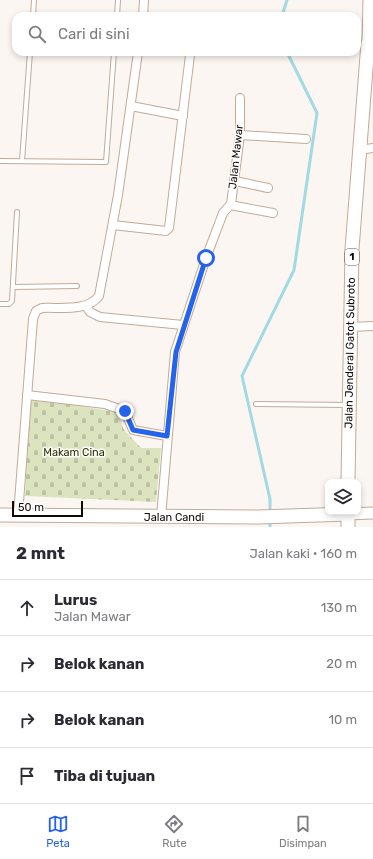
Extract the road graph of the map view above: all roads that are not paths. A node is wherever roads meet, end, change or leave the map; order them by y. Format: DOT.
graph roads {
  1 [pos="34,0"];
  2 [pos="118,0"];
  3 [pos="144,0"];
  4 [pos="369,0"];
  5 [pos="33,12"];
  6 [pos="117,12"];
  7 [pos="143,12"];
  8 [pos="371,38"];
  9 [pos="30,56"];
  10 [pos="114,56"];
  11 [pos="137,56"];
  12 [pos="190,56"];
  13 [pos="369,86"];
  14 [pos="240,98"];
  15 [pos="131,106"];
  16 [pos="183,116"];
  17 [pos="240,135"];
  18 [pos="306,139"];
  19 [pos="373,148"];
  20 [pos="359,150"];
  21 [pos="0,161"];
  22 [pos="22,161"];
  23 [pos="235,181"];
  24 [pos="268,188"];
  25 [pos="230,205"];
  26 [pos="17,212"];
  27 [pos="273,213"];
  28 [pos="113,225"];
  29 [pos="77,286"];
  30 [pos="13,287"];
  31 [pos="0,304"];
  32 [pos="86,306"];
  33 [pos="183,325"];
  34 [pos="373,326"];
  35 [pos="350,327"];
  36 [pos="27,394"];
  37 [pos="256,404"];
  38 [pos="349,405"];
  39 [pos="167,436"];
  40 [pos="348,479"];
  41 [pos="361,513"];
  42 [pos="373,513"];
  43 [pos="325,514"];
  44 [pos="0,515"];
  45 [pos="18,515"];
  46 [pos="348,515"];
  47 [pos="161,517"];
  48 [pos="348,527"];
  1 -- 5 [label="lane"];
  2 -- 6 [label="lane"];
  3 -- 7 [label="street"];
  4 -- 8 [label="main road"];
  8 -- 13 [label="highway, Jalan Jenderal Gatot Subroto / 1"];
  9 -- 22 [label="lane"];
  10 -- 22 [label="lane"];
  11 -- 15 [label="street"];
  12 -- 16 [label="street"];
  13 -- 20 [label="highway, Jalan Jenderal Gatot Subroto / 1"];
  14 -- 17 [label="street, Jalan Mawar"];
  15 -- 16 [label="street"];
  15 -- 28 [label="street"];
  16 -- 28 [label="street"];
  17 -- 18 [label="street"];
  17 -- 23 [label="street, Jalan Mawar"];
  19 -- 20 [label="street"];
  20 -- 35 [label="highway, Jalan Jenderal Gatot Subroto / 1"];
  21 -- 22 [label="lane"];
  23 -- 24 [label="street"];
  23 -- 25 [label="street, Jalan Mawar"];
  25 -- 27 [label="street"];
  25 -- 33 [label="street, Jalan Mawar"];
  26 -- 30 [label="lane"];
  28 -- 32 [label="street"];
  29 -- 30 [label="lane"];
  30 -- 31 [label="lane"];
  32 -- 33 [label="street"];
  32 -- 36 [label="street"];
  33 -- 39 [label="street, Jalan Mawar"];
  34 -- 35 [label="street"];
  35 -- 38 [label="highway, Jalan Jenderal Gatot Subroto / 1"];
  36 -- 39 [label="street"];
  36 -- 45 [label="street"];
  37 -- 38 [label="lane"];
  38 -- 40 [label="highway, Jalan Jenderal Gatot Subroto / 1"];
  39 -- 47 [label="street, Jalan Mawar"];
  41 -- 42 [label="main road"];
  43 -- 47 [label="highway, Jalan Candi"];
  44 -- 45 [label="highway, Jalan Candi"];
  45 -- 47 [label="highway, Jalan Candi"];
  46 -- 48 [label="highway"];
}
